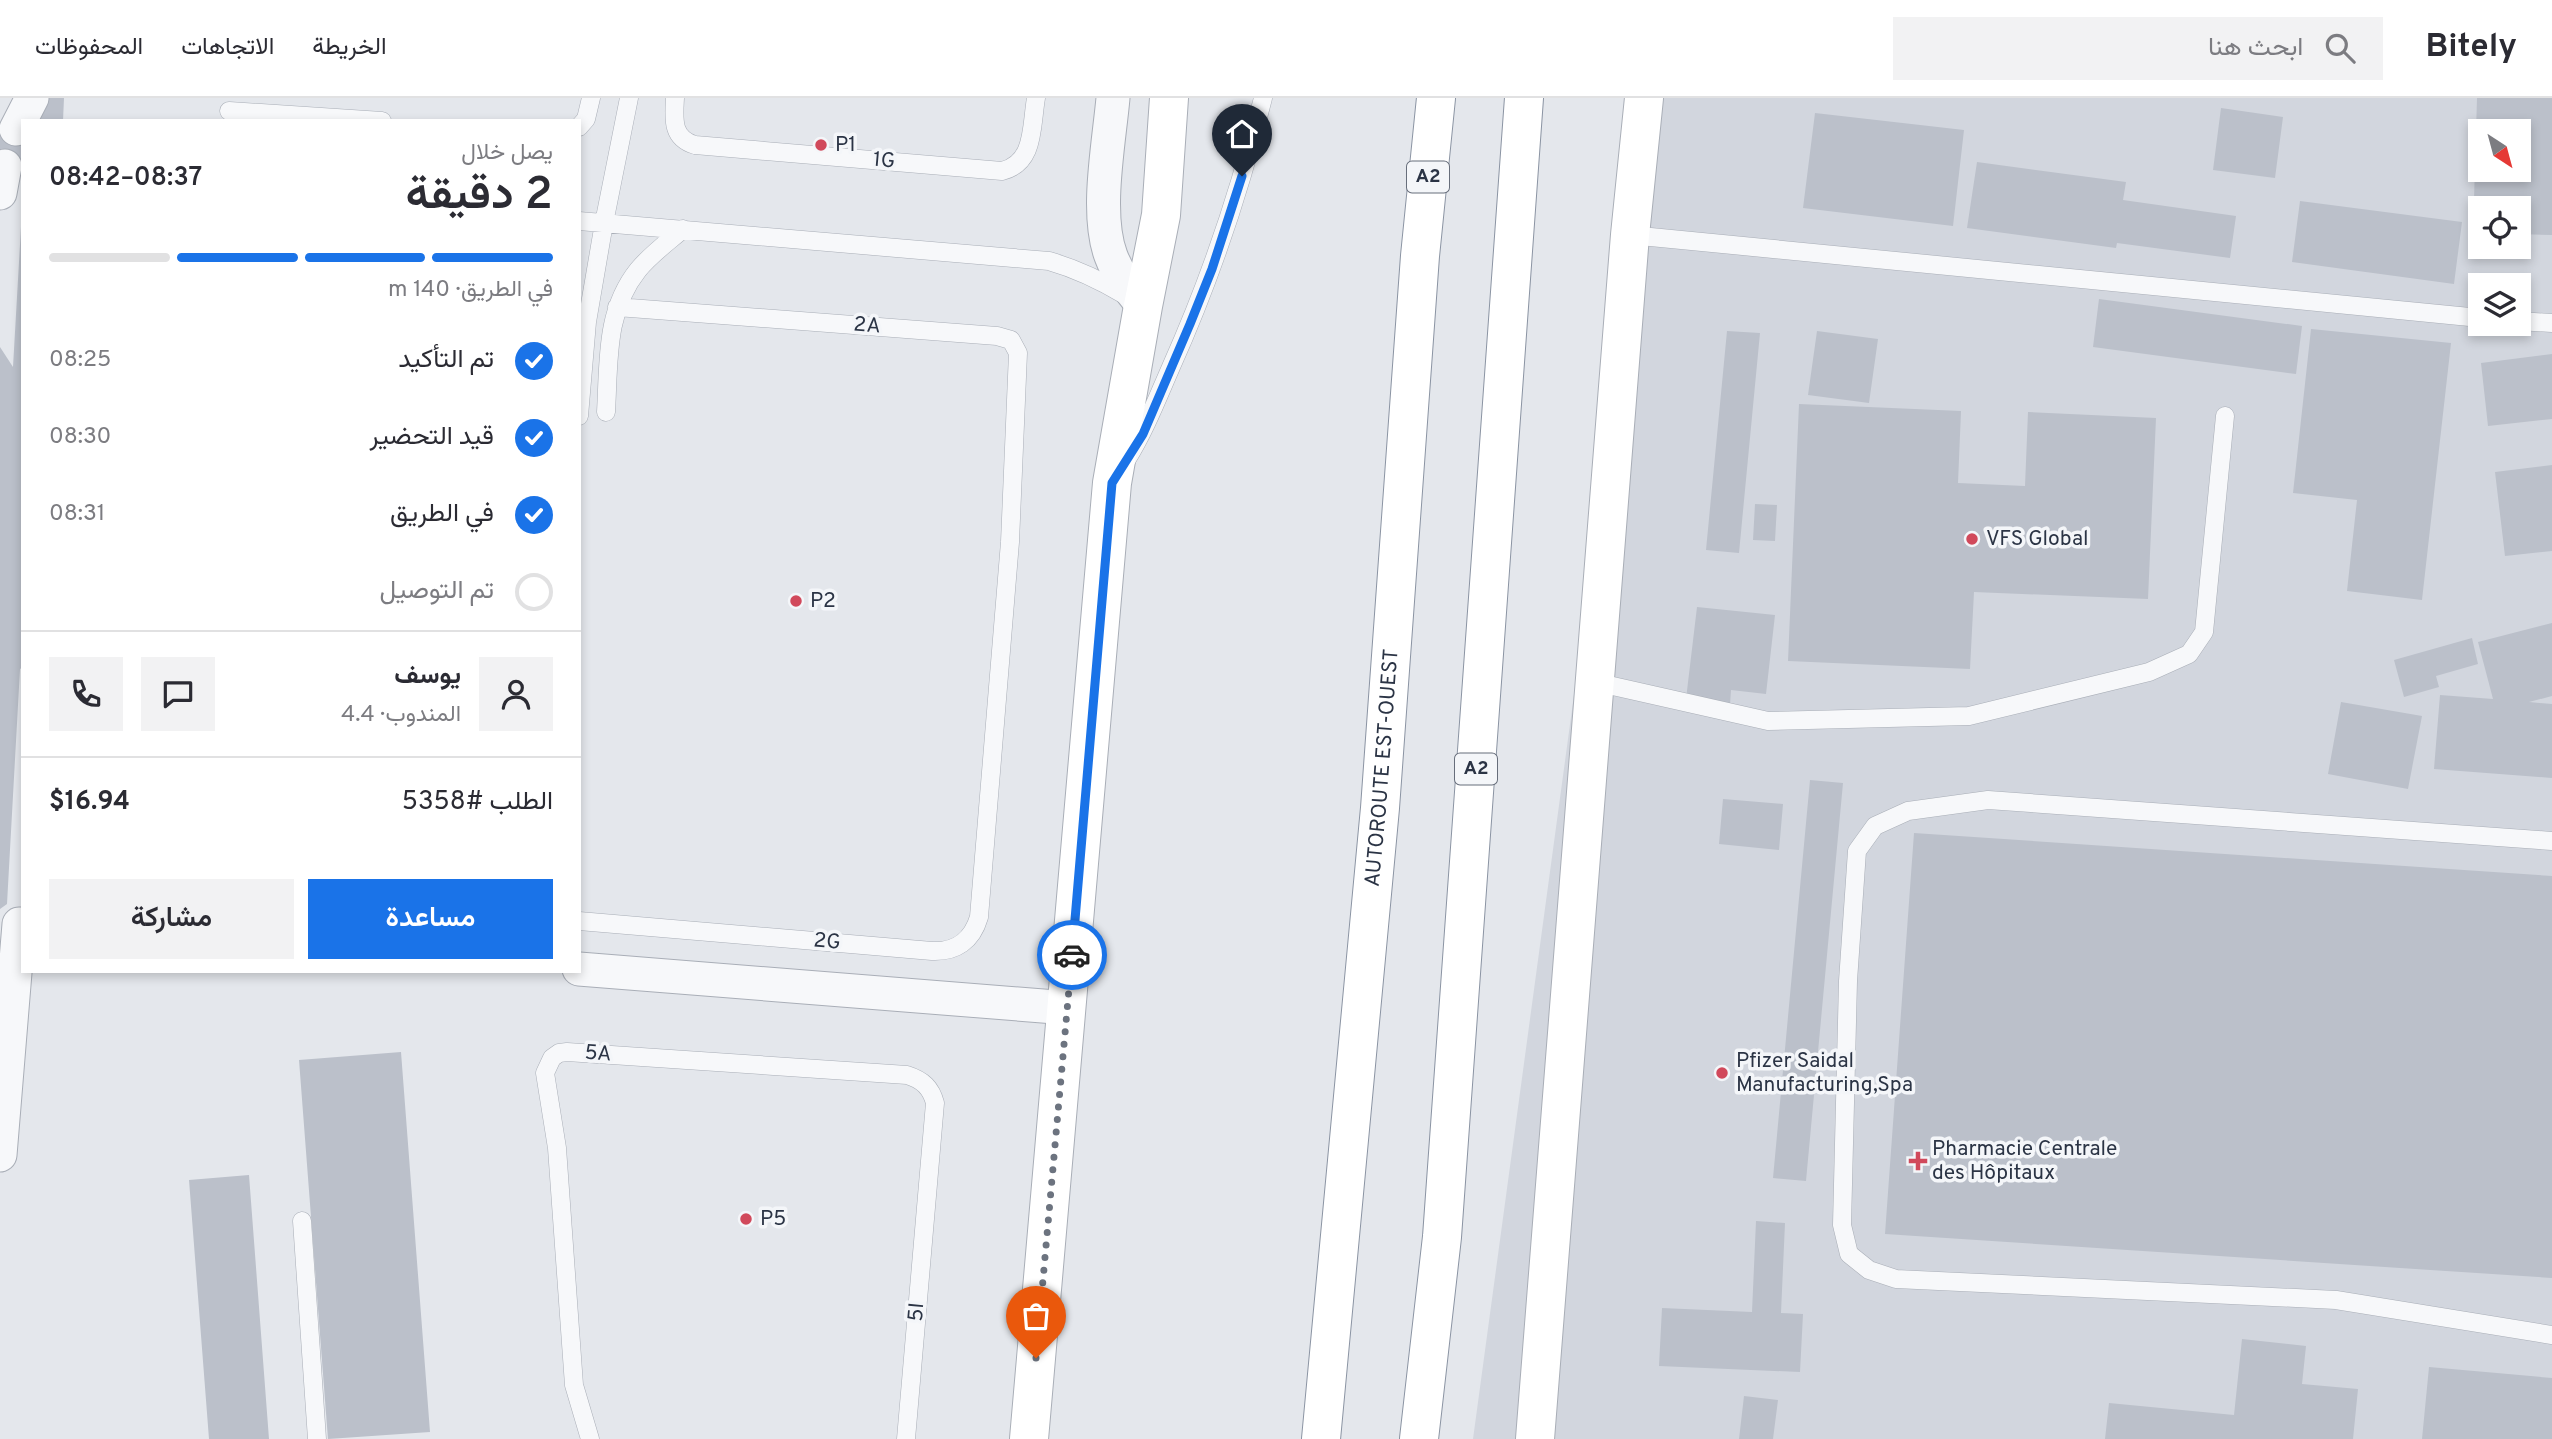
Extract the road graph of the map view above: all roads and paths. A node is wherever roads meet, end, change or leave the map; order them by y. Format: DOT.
graph roads {
  1 [pos="32,98"];
  2 [pos="591,98"];
  3 [pos="629,98"];
  4 [pos="675,98"];
  5 [pos="1036,98"];
  6 [pos="1113,98"];
  7 [pos="1169,98"];
  8 [pos="1263,98"];
  9 [pos="1436,98"];
  10 [pos="1524,98"];
  11 [pos="1644,98"];
  12 [pos="229,110"];
  13 [pos="21,119"];
  14 [pos="21,119"];
  15 [pos="354,119"];
  16 [pos="581,125"];
  17 [pos="16,129"];
  18 [pos="581,220"];
  19 [pos="604,223"];
  20 [pos="683,229"];
  21 [pos="1630,235"];
  22 [pos="1143,306"];
  23 [pos="617,307"];
  24 [pos="2468,317"];
  25 [pos="2531,322"];
  26 [pos="2552,323"];
  27 [pos="581,392"];
  28 [pos="606,412"];
  29 [pos="2225,416"];
  30 [pos="1112,483"];
  31 [pos="1595,682"];
  32 [pos="986,839"];
  33 [pos="2552,841"];
  34 [pos="581,921"];
  35 [pos="14,923"];
  36 [pos="581,969"];
  37 [pos="1068,1008"];
  38 [pos="0,1155"];
  39 [pos="928,1185"];
  40 [pos="302,1221"];
  41 [pos="2552,1335"];
  42 [pos="317,1439"];
  43 [pos="590,1439"];
  44 [pos="906,1439"];
  45 [pos="1029,1439"];
  46 [pos="1321,1439"];
  47 [pos="1419,1439"];
  48 [pos="1535,1439"];
  1 -- 13 [label="street"];
  2 -- 16 [label="lane"];
  3 -- 19 [label="lane"];
  4 -- 5 [label="lane, 1G"];
  6 -- 22 [label="street"];
  7 -- 22 [label="main road"];
  8 -- 30 [label="lane"];
  9 -- 46 [label="main road, AUTOROUTE EST-OUEST / A2"];
  10 -- 47 [label="main road, A2"];
  11 -- 21 [label="main road"];
  12 -- 15 [label="lane"];
  14 -- 17 [label="street"];
  18 -- 19 [label="lane"];
  19 -- 20 [label="lane"];
  19 -- 27 [label="lane"];
  20 -- 22 [label="lane"];
  20 -- 23 [label="lane"];
  21 -- 24 [label="lane"];
  21 -- 31 [label="main road"];
  22 -- 30 [label="main road"];
  23 -- 28 [label="lane"];
  23 -- 32 [label="lane, 2A"];
  25 -- 26 [label="lane"];
  29 -- 31 [label="lane"];
  30 -- 37 [label="main road"];
  31 -- 48 [label="main road"];
  32 -- 34 [label="lane, 2G"];
  33 -- 41 [label="lane"];
  35 -- 38 [label="street"];
  36 -- 37 [label="street"];
  37 -- 45 [label="main road"];
  39 -- 43 [label="lane, 5A"];
  39 -- 44 [label="lane, 5I"];
  40 -- 42 [label="lane"];
}
